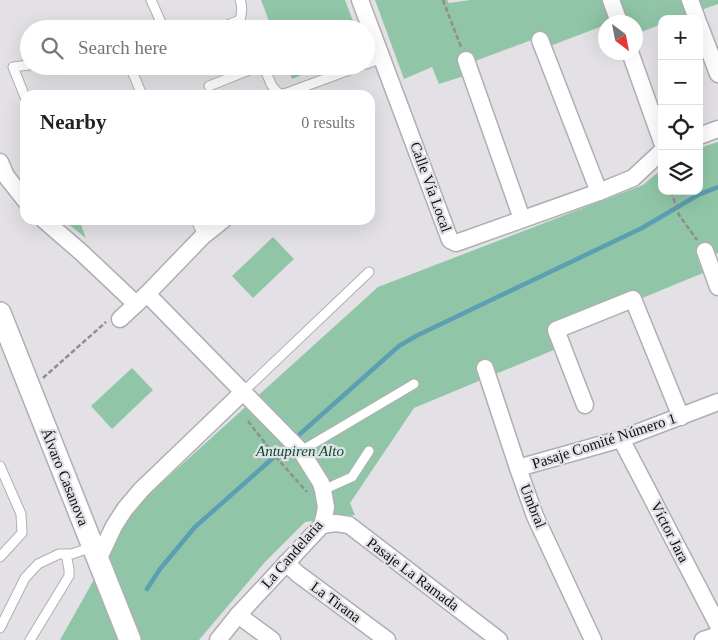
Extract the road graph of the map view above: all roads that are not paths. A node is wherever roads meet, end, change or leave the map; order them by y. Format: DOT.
graph roads {
  1 [pos="151,0"];
  2 [pos="240,0"];
  3 [pos="360,0"];
  4 [pos="611,0"];
  5 [pos="690,0"];
  6 [pos="616,15"];
  7 [pos="696,15"];
  8 [pos="160,20"];
  9 [pos="240,20"];
  10 [pos="368,20"];
  11 [pos="703,35"];
  12 [pos="375,40"];
  13 [pos="540,40"];
  14 [pos="382,58"];
  15 [pos="466,60"];
  16 [pos="633,60"];
  17 [pos="375,61"];
  18 [pos="20,66"];
  19 [pos="718,74"];
  20 [pos="134,75"];
  21 [pos="237,75"];
  22 [pos="267,75"];
  23 [pos="336,75"];
  24 [pos="209,86"];
  25 [pos="22,90"];
  26 [pos="140,90"];
  27 [pos="275,90"];
  28 [pos="295,90"];
  29 [pos="718,129"];
  30 [pos="658,131"];
  31 [pos="703,135"];
  32 [pos="658,156"];
  33 [pos="0,162"];
  34 [pos="599,192"];
  35 [pos="20,194"];
  36 [pos="522,219"];
  37 [pos="50,225"];
  38 [pos="198,225"];
  39 [pos="217,225"];
  40 [pos="203,236"];
  41 [pos="705,251"];
  42 [pos="369,272"];
  43 [pos="718,287"];
  44 [pos="142,299"];
  45 [pos="0,313"];
  46 [pos="120,319"];
  47 [pos="484,368"];
  48 [pos="414,384"];
  49 [pos="243,392"];
  50 [pos="718,402"];
  51 [pos="585,404"];
  52 [pos="681,417"];
  53 [pos="621,439"];
  54 [pos="369,451"];
  55 [pos="301,452"];
  56 [pos="0,466"];
  57 [pos="518,468"];
  58 [pos="323,490"];
  59 [pos="322,525"];
  60 [pos="66,554"];
  61 [pos="95,554"];
  62 [pos="0,557"];
  63 [pos="286,564"];
  64 [pos="238,615"];
  65 [pos="718,625"];
  66 [pos="0,628"];
  67 [pos="718,635"];
  68 [pos="30,640"];
  69 [pos="130,640"];
  70 [pos="218,640"];
  71 [pos="272,640"];
  72 [pos="387,640"];
  73 [pos="499,640"];
  74 [pos="593,640"];
  75 [pos="703,640"];
  1 -- 8 [label="lane"];
  2 -- 9 [label="lane"];
  3 -- 10 [label="street, Calle Vía Local"];
  4 -- 6 [label="street"];
  5 -- 7 [label="street"];
  11 -- 19 [label="street"];
  12 -- 14 [label="street, Calle Vía Local"];
  13 -- 34 [label="street"];
  14 -- 17 [label="lane"];
  14 -- 36 [label="street, Calle Vía Local"];
  15 -- 36 [label="street"];
  16 -- 30 [label="street"];
  18 -- 25 [label="lane"];
  20 -- 26 [label="lane"];
  21 -- 24 [label="lane"];
  22 -- 27 [label="lane"];
  23 -- 28 [label="lane"];
  29 -- 31 [label="street"];
  32 -- 34 [label="street, Calle Vía Local"];
  33 -- 35 [label="street"];
  34 -- 36 [label="street, Calle Vía Local"];
  37 -- 44 [label="street, La Candelaria"];
  38 -- 40 [label="lane"];
  39 -- 40 [label="street"];
  40 -- 44 [label="street"];
  41 -- 43 [label="street"];
  42 -- 49 [label="lane"];
  44 -- 46 [label="street"];
  44 -- 49 [label="street, La Candelaria"];
  45 -- 61 [label="street, Álvaro Casanova"];
  47 -- 57 [label="street, Umbral"];
  48 -- 55 [label="lane"];
  49 -- 55 [label="street, La Candelaria"];
  49 -- 61 [label="street"];
  50 -- 52 [label="street, Pasaje Comité Número 1"];
  51 -- 52 [label="street"];
  52 -- 53 [label="street, Pasaje Comité Número 1"];
  53 -- 57 [label="street, Pasaje Comité Número 1"];
  53 -- 65 [label="street, Víctor Jara"];
  54 -- 58 [label="lane"];
  55 -- 58 [label="street, La Candelaria"];
  56 -- 62 [label="lane"];
  57 -- 74 [label="street, Umbral"];
  58 -- 59 [label="street, La Candelaria"];
  59 -- 63 [label="street, La Candelaria"];
  59 -- 73 [label="street, Pasaje La Ramada"];
  60 -- 61 [label="lane"];
  60 -- 66 [label="lane"];
  60 -- 68 [label="lane"];
  61 -- 69 [label="street, Álvaro Casanova"];
  63 -- 64 [label="street, La Candelaria"];
  63 -- 72 [label="street, La Tirana"];
  64 -- 70 [label="street, La Candelaria"];
  64 -- 71 [label="street"];
  67 -- 75 [label="street"];
}
